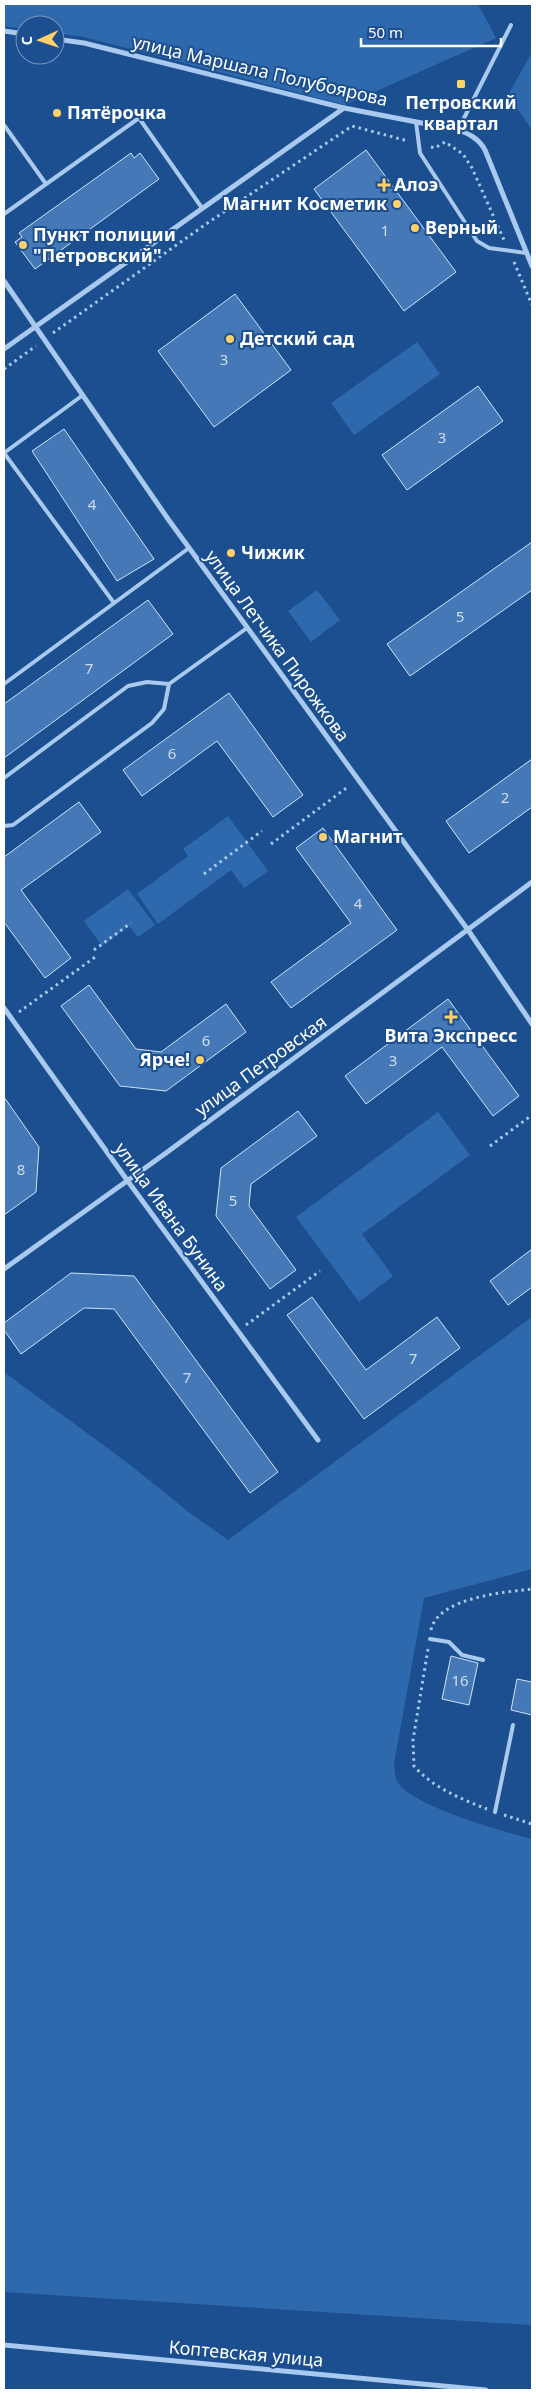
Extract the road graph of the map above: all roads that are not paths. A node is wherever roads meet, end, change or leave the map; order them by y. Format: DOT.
graph roads {
  1 [pos="511,25"];
  2 [pos="65,40"];
  3 [pos="344,108"];
  4 [pos="416,122"];
  5 [pos="4,125"];
  6 [pos="458,130"];
  7 [pos="46,184"];
  8 [pos="202,208"];
  9 [pos="4,214"];
  10 [pos="526,253"];
  11 [pos="532,266"];
  12 [pos="4,281"];
  13 [pos="36,326"];
  14 [pos="4,349"];
  15 [pos="83,395"];
  16 [pos="4,453"];
  17 [pos="189,548"];
  18 [pos="114,603"];
  19 [pos="247,628"];
  20 [pos="4,684"];
  21 [pos="170,684"];
  22 [pos="4,778"];
  23 [pos="4,826"];
  24 [pos="532,882"];
  25 [pos="468,930"];
  26 [pos="4,1008"];
  27 [pos="532,1024"];
  28 [pos="127,1180"];
  29 [pos="4,1269"];
  30 [pos="318,1440"];
  31 [pos="430,1639"];
  32 [pos="483,1660"];
  33 [pos="513,1725"];
  34 [pos="495,1812"];
  35 [pos="4,2345"];
  36 [pos="486,2390"];
  1 -- 6 [label="lane"];
  2 -- 3 [label="street, улица Маршала Полубоярова"];
  3 -- 4 [label="street, улица Маршала Полубоярова"];
  3 -- 8 [label="street"];
  4 -- 6 [label="street, улица Маршала Полубоярова"];
  4 -- 10 [label="lane"];
  5 -- 7 [label="lane"];
  6 -- 10 [label="street, улица Маршала Полубоярова"];
  7 -- 8 [label="lane"];
  7 -- 9 [label="lane"];
  8 -- 13 [label="street"];
  10 -- 11 [label="street, улица Маршала Полубоярова"];
  12 -- 13 [label="street, улица Летчика Пирожкова"];
  13 -- 14 [label="street"];
  13 -- 15 [label="street, улица Летчика Пирожкова"];
  15 -- 16 [label="lane"];
  15 -- 17 [label="street, улица Летчика Пирожкова"];
  16 -- 18 [label="lane"];
  17 -- 18 [label="lane"];
  17 -- 19 [label="street, улица Летчика Пирожкова"];
  18 -- 20 [label="lane"];
  19 -- 21 [label="lane"];
  19 -- 25 [label="street, улица Летчика Пирожкова"];
  21 -- 22 [label="lane"];
  21 -- 23 [label="lane"];
  24 -- 25 [label="street, улица Петровская"];
  25 -- 27 [label="street, улица Летчика Пирожкова"];
  25 -- 28 [label="street, улица Петровская"];
  26 -- 28 [label="street, улица Ивана Бунина"];
  28 -- 29 [label="street, улица Петровская"];
  28 -- 30 [label="street, улица Ивана Бунина"];
  31 -- 32 [label="lane"];
  33 -- 34 [label="lane"];
  35 -- 36 [label="street, Коптевская улица"];
}
